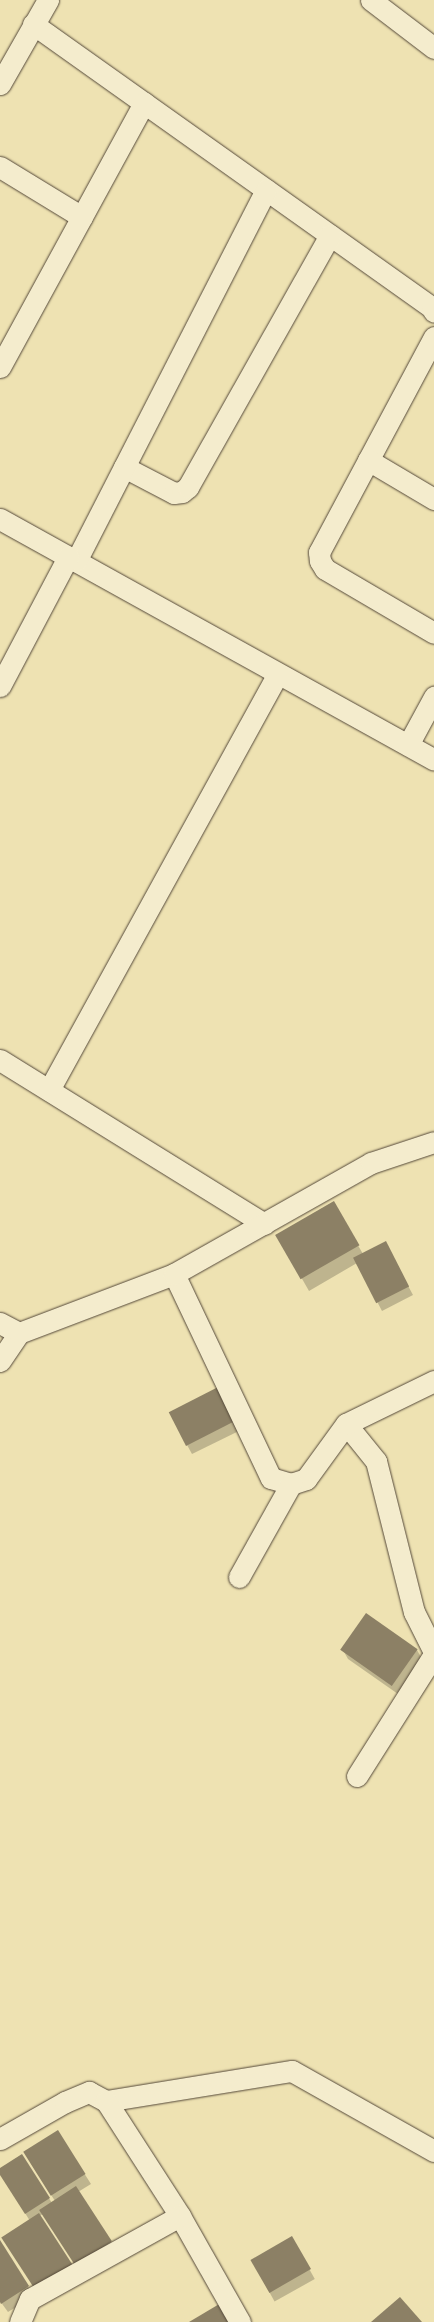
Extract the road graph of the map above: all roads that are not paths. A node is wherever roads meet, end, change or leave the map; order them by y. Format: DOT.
graph roads {
  1 [pos="48,0"];
  2 [pos="371,0"];
  3 [pos="33,24"];
  4 [pos="434,48"];
  5 [pos="0,84"];
  6 [pos="144,103"];
  7 [pos="0,167"];
  8 [pos="266,190"];
  9 [pos="82,216"];
  10 [pos="330,235"];
  11 [pos="434,312"];
  12 [pos="434,337"];
  13 [pos="0,367"];
  14 [pos="368,460"];
  15 [pos="124,467"];
  16 [pos="434,499"];
  17 [pos="0,519"];
  18 [pos="72,559"];
  19 [pos="434,633"];
  20 [pos="278,674"];
  21 [pos="0,686"];
  22 [pos="434,697"];
  23 [pos="408,745"];
  24 [pos="434,760"];
  25 [pos="0,1060"];
  26 [pos="49,1090"];
  27 [pos="434,1142"];
  28 [pos="264,1224"];
  29 [pos="174,1274"];
  30 [pos="0,1322"];
  31 [pos="19,1334"];
  32 [pos="0,1361"];
  33 [pos="434,1381"];
  34 [pos="346,1424"];
  35 [pos="291,1484"];
  36 [pos="239,1577"];
  37 [pos="434,1653"];
  38 [pos="357,1776"];
  39 [pos="106,2101"];
  40 [pos="0,2140"];
  41 [pos="434,2151"];
  42 [pos="180,2216"];
  43 [pos="20,2322"];
  44 [pos="240,2322"];
  1 -- 3 [label="street"];
  2 -- 4 [label="street"];
  3 -- 5 [label="street"];
  3 -- 6 [label="street"];
  6 -- 8 [label="street"];
  6 -- 9 [label="street"];
  7 -- 9 [label="street"];
  8 -- 10 [label="street"];
  8 -- 15 [label="street"];
  9 -- 13 [label="street"];
  10 -- 11 [label="street"];
  10 -- 15 [label="street"];
  12 -- 14 [label="street"];
  14 -- 16 [label="street"];
  14 -- 19 [label="street"];
  15 -- 18 [label="street"];
  17 -- 18 [label="street"];
  18 -- 20 [label="street"];
  18 -- 21 [label="street"];
  20 -- 23 [label="street"];
  20 -- 26 [label="street"];
  22 -- 23 [label="street"];
  23 -- 24 [label="street"];
  25 -- 26 [label="street"];
  26 -- 28 [label="street"];
  27 -- 28 [label="street"];
  28 -- 29 [label="street"];
  29 -- 31 [label="street"];
  29 -- 35 [label="street"];
  30 -- 31 [label="street"];
  31 -- 32 [label="street"];
  33 -- 34 [label="street"];
  34 -- 35 [label="street"];
  34 -- 37 [label="street"];
  35 -- 36 [label="street"];
  37 -- 38 [label="street"];
  39 -- 40 [label="street"];
  39 -- 41 [label="street"];
  39 -- 42 [label="street"];
  42 -- 43 [label="street"];
  42 -- 44 [label="street"];
}
